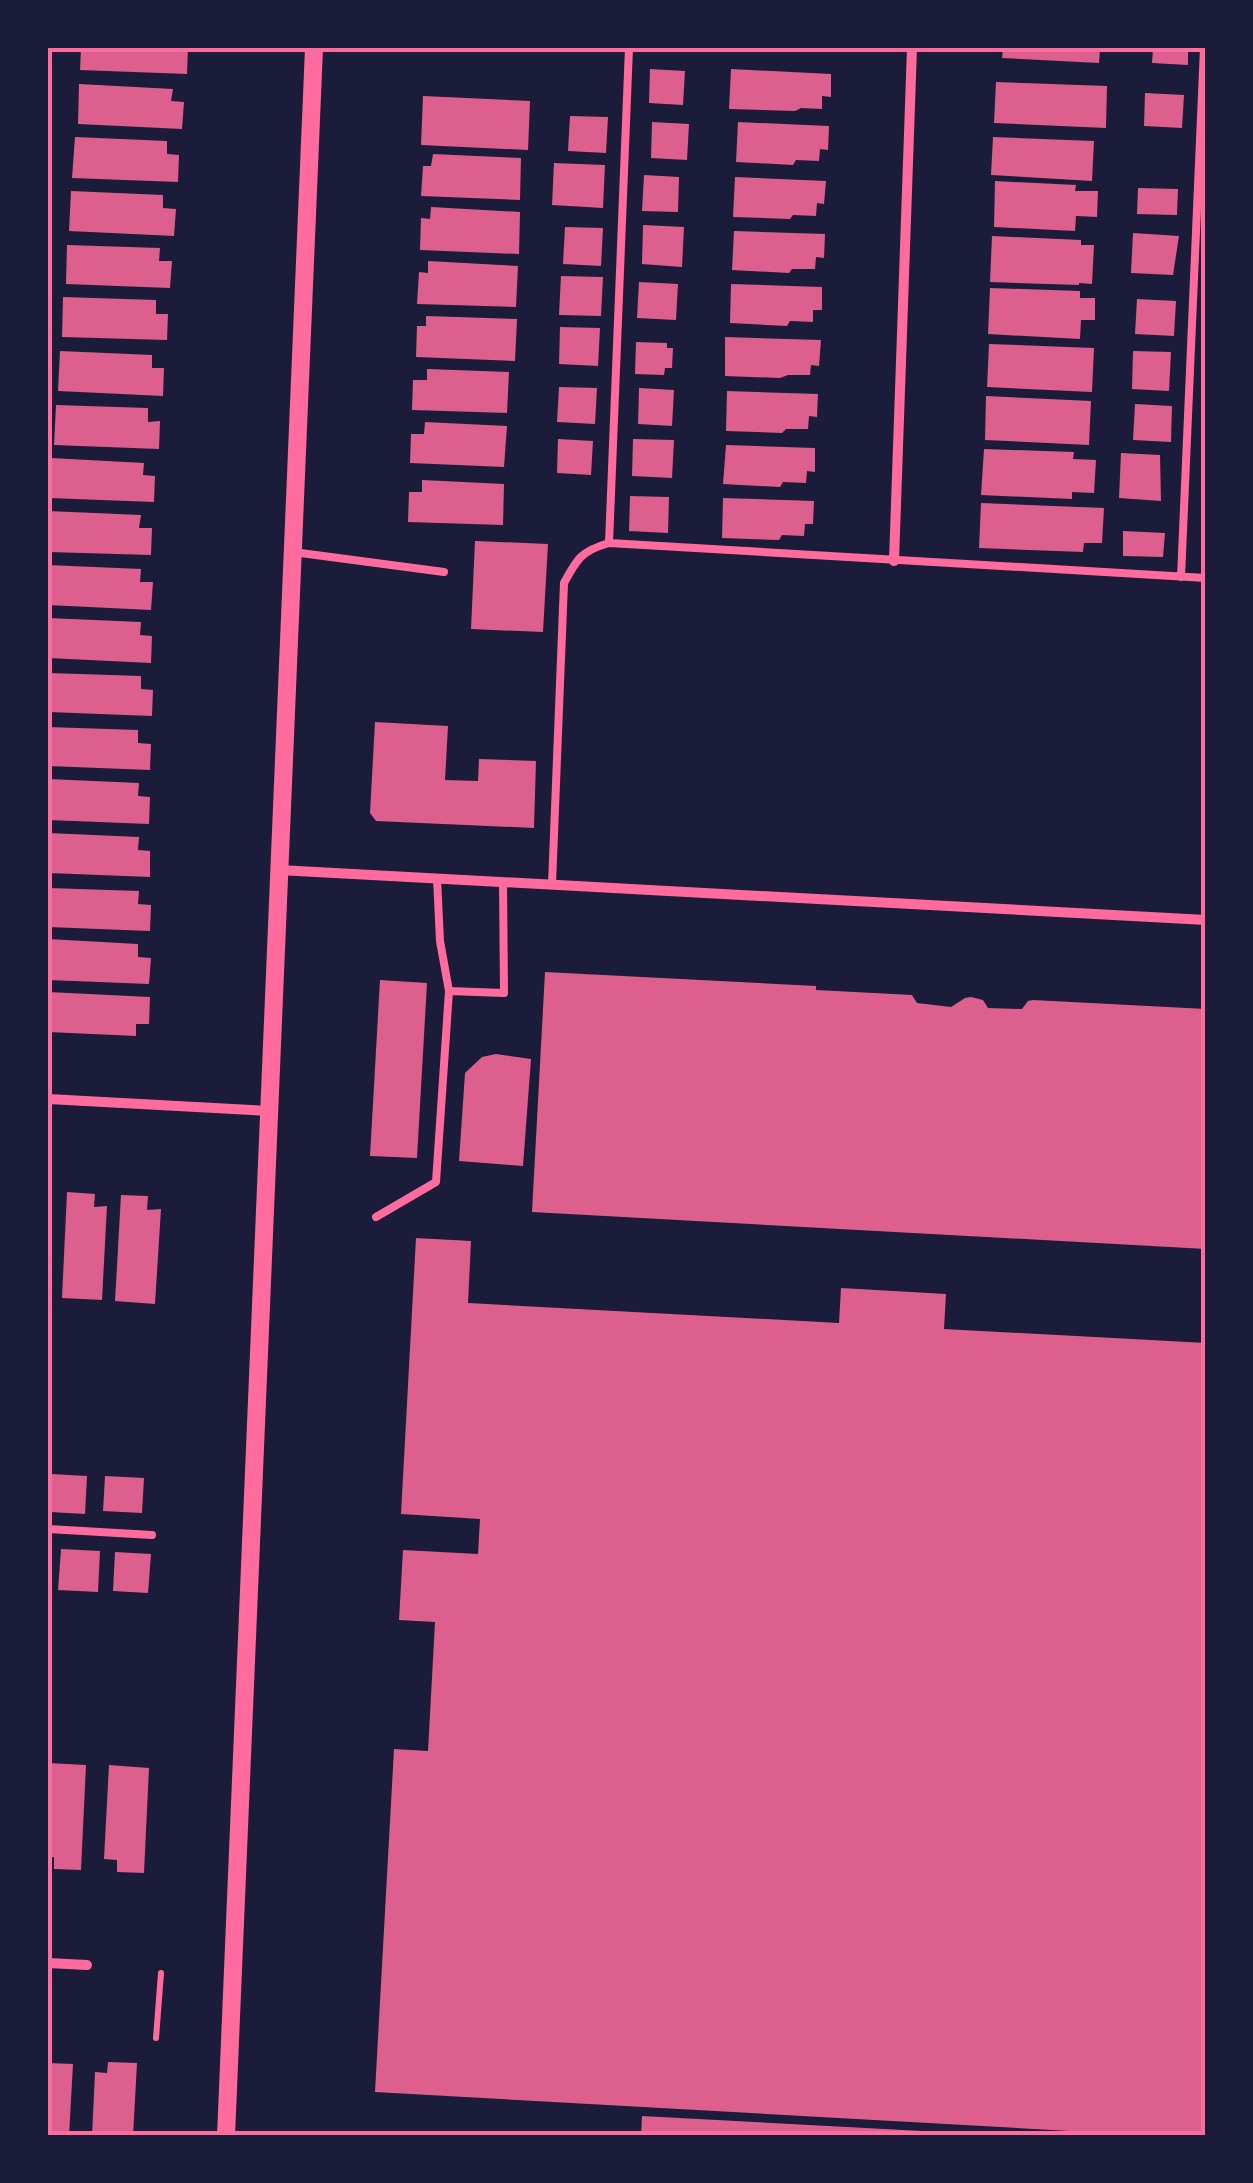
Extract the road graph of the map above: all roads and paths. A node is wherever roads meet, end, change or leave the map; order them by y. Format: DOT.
graph roads {
  1 [pos="314,48"];
  2 [pos="629,48"];
  3 [pos="912,48"];
  4 [pos="1204,48"];
  5 [pos="608,543"];
  6 [pos="293,552"];
  7 [pos="894,561"];
  8 [pos="444,572"];
  9 [pos="1181,577"];
  10 [pos="1206,578"];
  11 [pos="279,870"];
  12 [pos="437,878"];
  13 [pos="502,882"];
  14 [pos="552,884"];
  15 [pos="1206,920"];
  16 [pos="449,991"];
  17 [pos="48,1099"];
  18 [pos="269,1110"];
  19 [pos="376,1217"];
  20 [pos="48,1528"];
  21 [pos="152,1535"];
  22 [pos="48,1964"];
  23 [pos="87,1966"];
  24 [pos="161,1972"];
  25 [pos="156,2038"];
  26 [pos="226,2136"];
  1 -- 6 [label="street"];
  2 -- 5 [label="lane"];
  3 -- 7 [label="street"];
  4 -- 9 [label="lane"];
  5 -- 7 [label="lane"];
  5 -- 14 [label="lane"];
  6 -- 8 [label="lane"];
  6 -- 11 [label="street"];
  7 -- 9 [label="lane"];
  9 -- 10 [label="lane"];
  11 -- 12 [label="street"];
  11 -- 18 [label="street"];
  12 -- 13 [label="street"];
  12 -- 16 [label="lane"];
  13 -- 14 [label="street"];
  13 -- 16 [label="lane"];
  14 -- 15 [label="street"];
  16 -- 19 [label="lane"];
  17 -- 18 [label="street"];
  18 -- 26 [label="street"];
  20 -- 21 [label="lane"];
  22 -- 23 [label="street"];
  24 -- 25 [label="path"];
}
